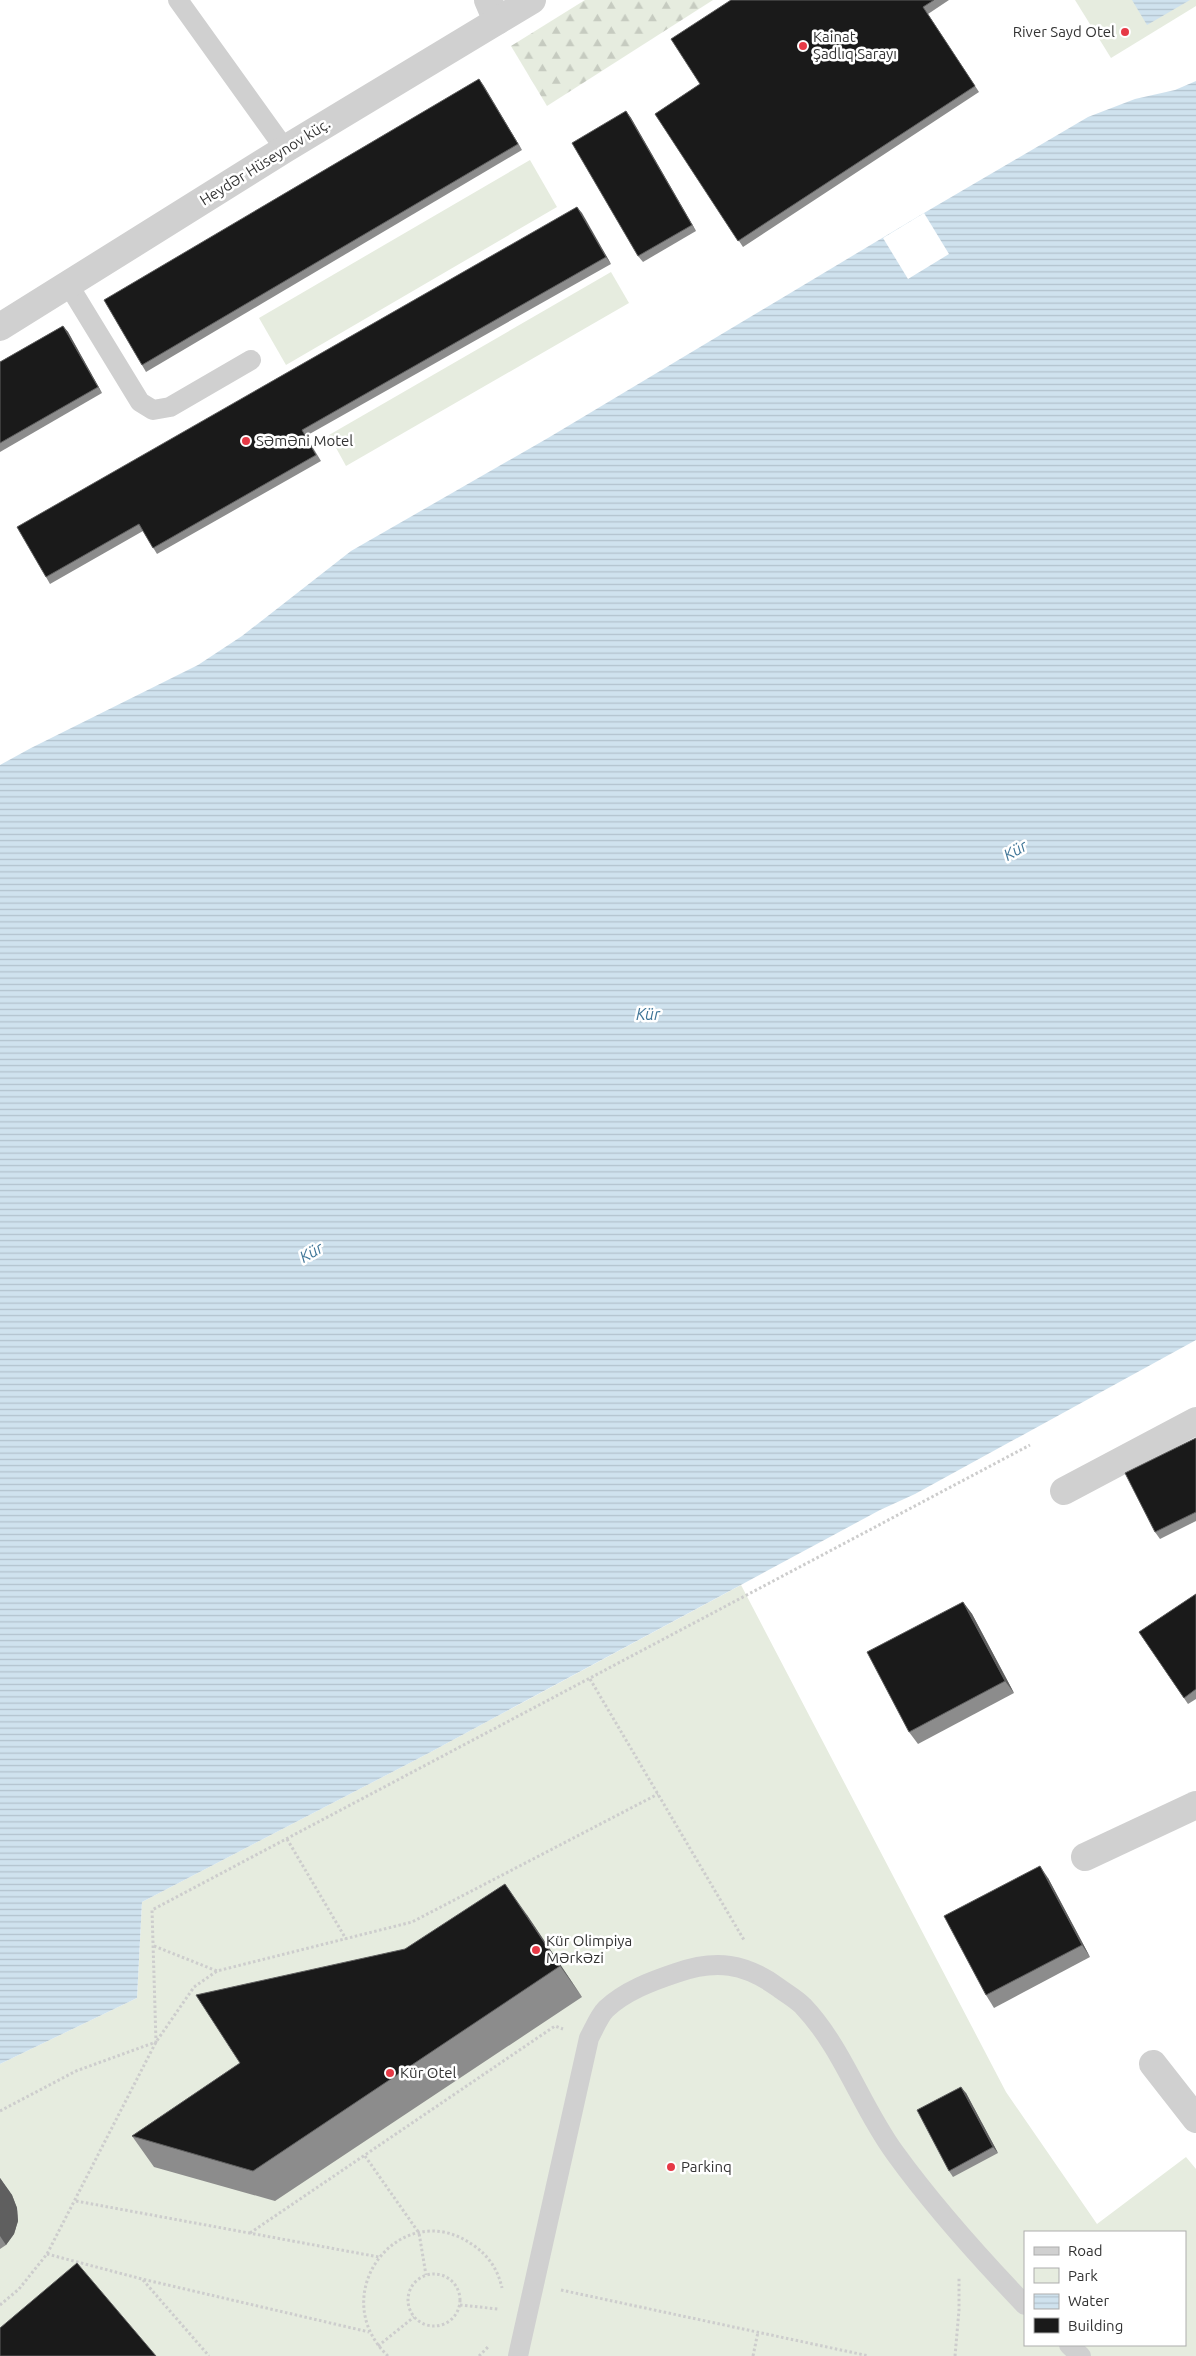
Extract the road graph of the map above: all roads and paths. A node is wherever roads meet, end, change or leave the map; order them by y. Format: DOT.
graph roads {
  1 [pos="178,0"];
  2 [pos="532,0"];
  3 [pos="492,11"];
  4 [pos="285,149"];
  5 [pos="68,284"];
  6 [pos="0,327"];
  7 [pos="251,360"];
  8 [pos="1196,1421"];
  9 [pos="1030,1445"];
  10 [pos="1064,1491"];
  11 [pos="590,1679"];
  12 [pos="658,1794"];
  13 [pos="1196,1805"];
  14 [pos="287,1839"];
  15 [pos="1085,1857"];
  16 [pos="346,1939"];
  17 [pos="154,1946"];
  18 [pos="217,1971"];
  19 [pos="767,1979"];
  20 [pos="589,2038"];
  21 [pos="156,2042"];
  22 [pos="1153,2064"];
  23 [pos="0,2111"];
  24 [pos="1196,2119"];
  25 [pos="365,2156"];
  26 [pos="76,2201"];
  27 [pos="419,2233"];
  28 [pos="959,2233"];
  29 [pos="250,2234"];
  30 [pos="47,2254"];
  31 [pos="379,2257"];
  32 [pos="492,2262"];
  33 [pos="426,2275"];
  34 [pos="500,2277"];
  35 [pos="142,2279"];
  36 [pos="534,2284"];
  37 [pos="1024,2304"];
  38 [pos="0,2305"];
  39 [pos="460,2305"];
  40 [pos="504,2310"];
  41 [pos="414,2317"];
  42 [pos="370,2332"];
  43 [pos="758,2332"];
  44 [pos="378,2346"];
  45 [pos="1070,2346"];
  46 [pos="209,2356"];
  47 [pos="388,2356"];
  48 [pos="518,2356"];
  49 [pos="753,2356"];
  50 [pos="869,2356"];
  51 [pos="955,2356"];
  52 [pos="1081,2356"];
  1 -- 4 [label="lane"];
  2 -- 3 [label="street, Heydər Hüseynov küç."];
  3 -- 4 [label="street, Heydər Hüseynov küç."];
  4 -- 5 [label="street, Heydər Hüseynov küç."];
  5 -- 6 [label="street, Heydər Hüseynov küç."];
  5 -- 7 [label="lane"];
  8 -- 10 [label="street"];
  9 -- 11 [label="path"];
  11 -- 12 [label="path"];
  11 -- 14 [label="path"];
  12 -- 16 [label="path"];
  12 -- 19 [label="path"];
  13 -- 15 [label="street"];
  14 -- 16 [label="path"];
  14 -- 17 [label="path"];
  16 -- 18 [label="path"];
  17 -- 18 [label="path"];
  17 -- 21 [label="path"];
  18 -- 21 [label="path"];
  19 -- 20 [label="lane"];
  19 -- 28 [label="lane"];
  20 -- 25 [label="path"];
  20 -- 36 [label="lane"];
  21 -- 23 [label="path"];
  21 -- 26 [label="path"];
  22 -- 24 [label="street"];
  25 -- 27 [label="path"];
  25 -- 29 [label="path"];
  26 -- 29 [label="path"];
  26 -- 30 [label="path"];
  27 -- 31 [label="path"];
  27 -- 32 [label="path"];
  27 -- 33 [label="path"];
  28 -- 37 [label="lane"];
  28 -- 51 [label="path"];
  29 -- 31 [label="path"];
  30 -- 35 [label="path"];
  30 -- 38 [label="path"];
  31 -- 42 [label="path"];
  33 -- 39 [label="path"];
  33 -- 41 [label="path"];
  34 -- 36 [label="path"];
  35 -- 42 [label="path"];
  35 -- 46 [label="path"];
  36 -- 43 [label="path"];
  36 -- 48 [label="lane"];
  39 -- 40 [label="path"];
  39 -- 41 [label="path"];
  41 -- 44 [label="path"];
  42 -- 44 [label="path"];
  43 -- 49 [label="path"];
  43 -- 50 [label="path"];
  44 -- 47 [label="path"];
  45 -- 52 [label="lane"];
}
